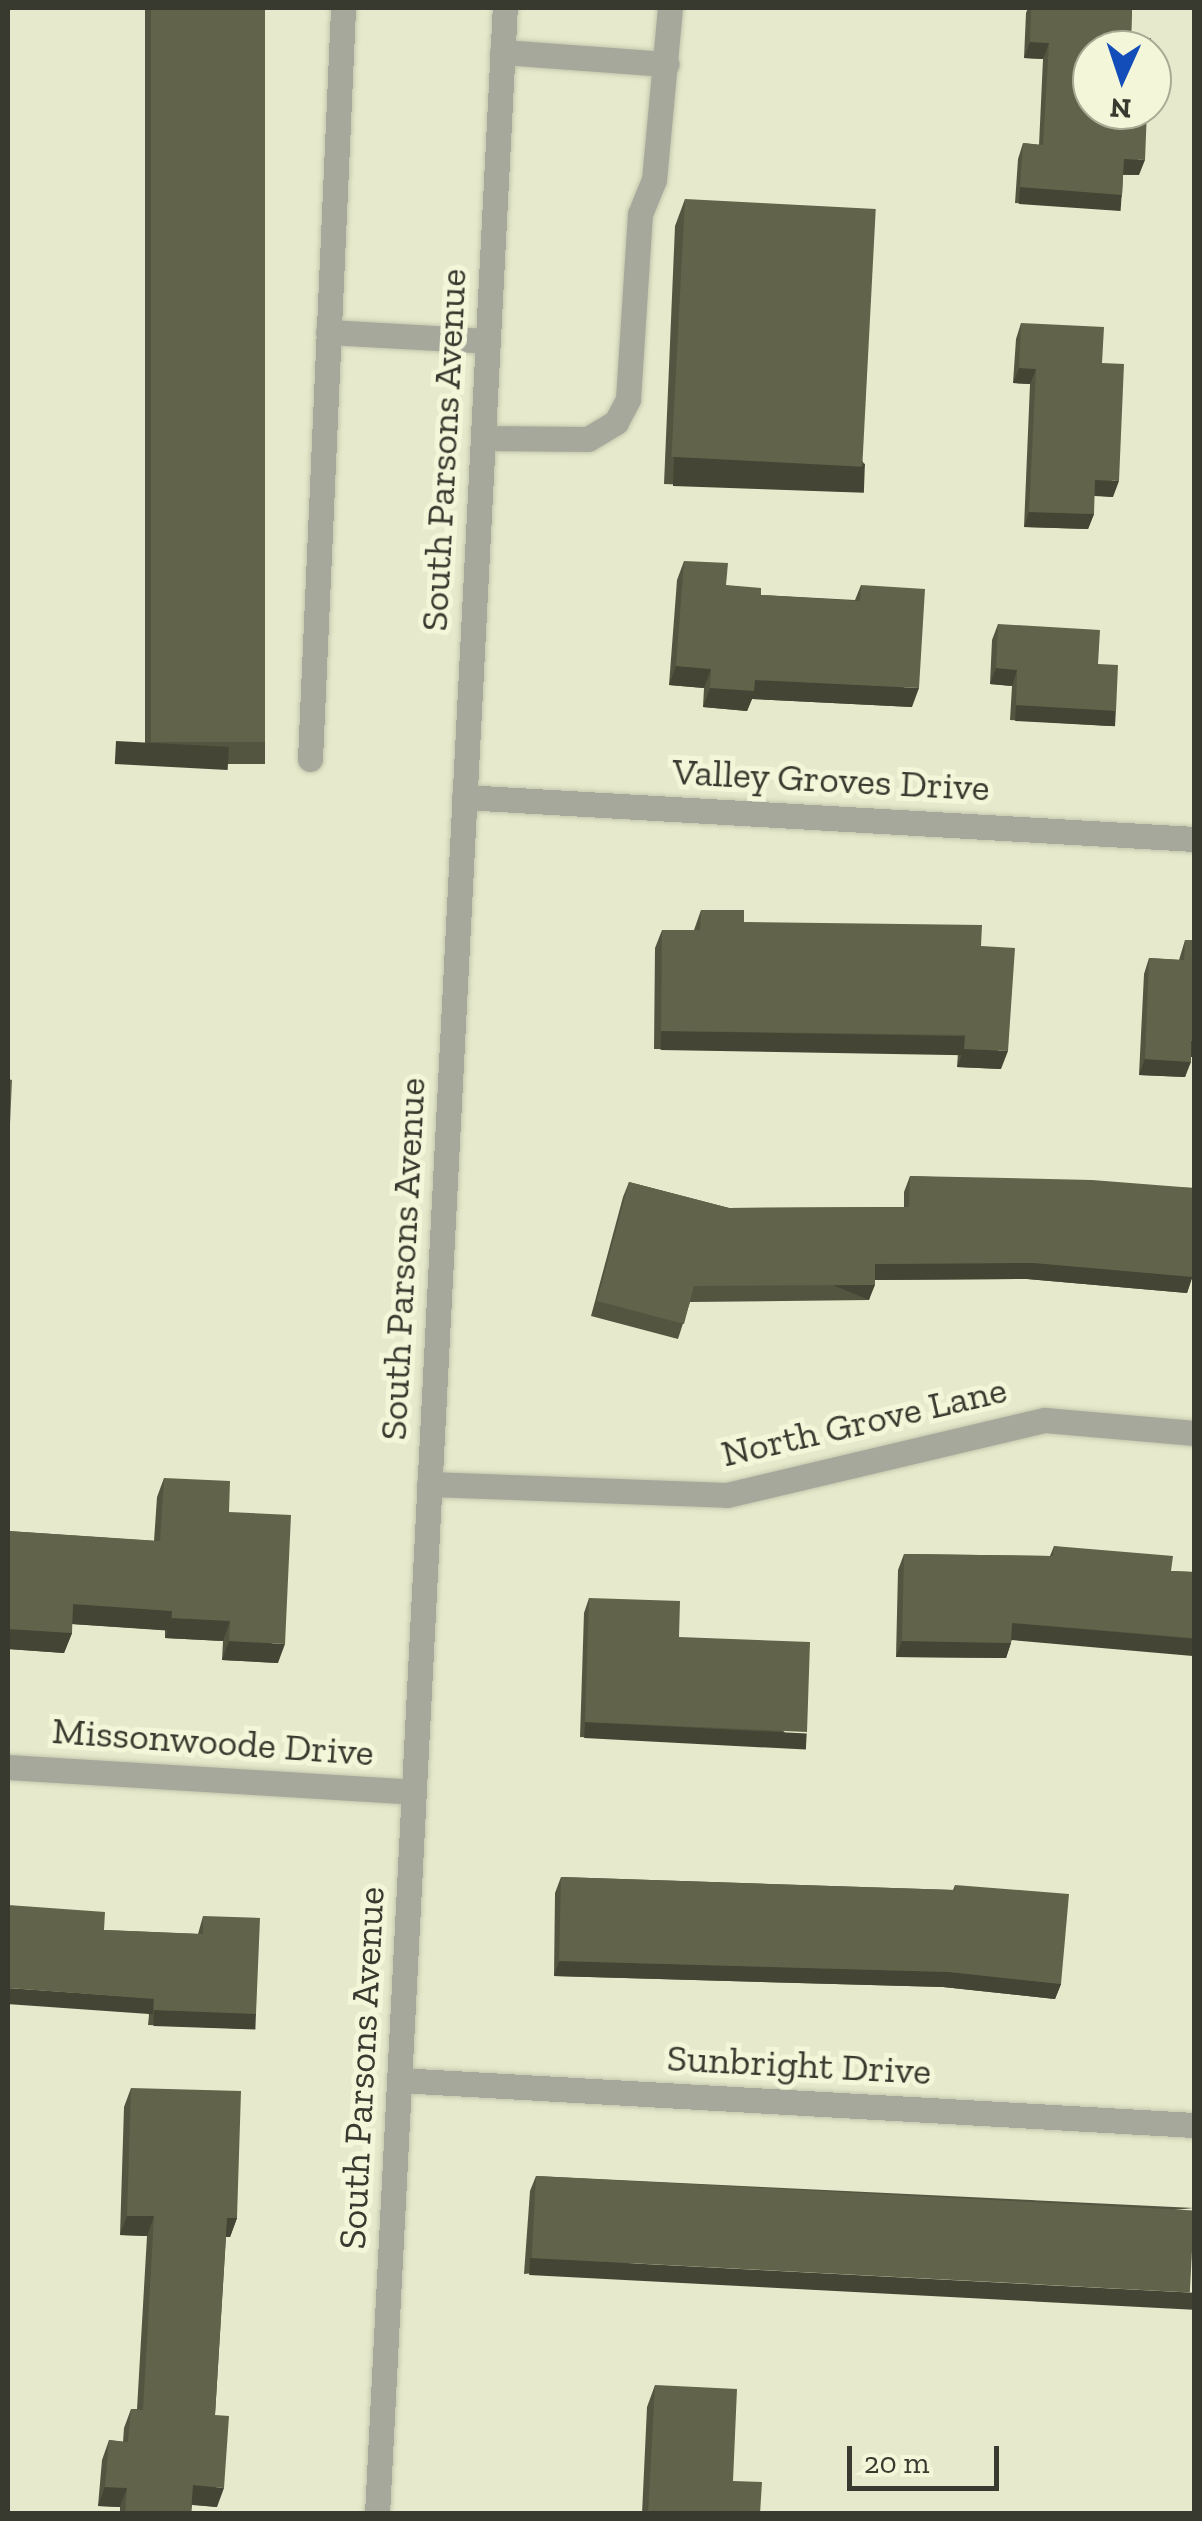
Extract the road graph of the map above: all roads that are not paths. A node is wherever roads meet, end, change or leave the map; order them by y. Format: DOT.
graph roads {
  1 [pos="343,8"];
  2 [pos="504,8"];
  3 [pos="670,8"];
  4 [pos="502,52"];
  5 [pos="666,64"];
  6 [pos="328,332"];
  7 [pos="488,340"];
  8 [pos="483,438"];
  9 [pos="310,758"];
  10 [pos="464,797"];
  11 [pos="1194,838"];
  12 [pos="1194,1434"];
  13 [pos="429,1484"];
  14 [pos="8,1767"];
  15 [pos="413,1792"];
  16 [pos="399,2080"];
  17 [pos="1194,2125"];
  18 [pos="376,2514"];
  1 -- 6 [label="street"];
  2 -- 4 [label="street, South Parsons Avenue"];
  3 -- 5 [label="street"];
  4 -- 5 [label="street"];
  4 -- 7 [label="street, South Parsons Avenue"];
  5 -- 8 [label="street"];
  6 -- 7 [label="street"];
  6 -- 9 [label="street"];
  7 -- 8 [label="street, South Parsons Avenue"];
  8 -- 10 [label="street, South Parsons Avenue"];
  10 -- 11 [label="street, Valley Groves Drive"];
  10 -- 13 [label="street, South Parsons Avenue"];
  12 -- 13 [label="street, North Grove Lane"];
  13 -- 15 [label="street, South Parsons Avenue"];
  14 -- 15 [label="street, Missonwoode Drive"];
  15 -- 16 [label="street, South Parsons Avenue"];
  16 -- 17 [label="street, Sunbright Drive"];
  16 -- 18 [label="street, South Parsons Avenue"];
}
